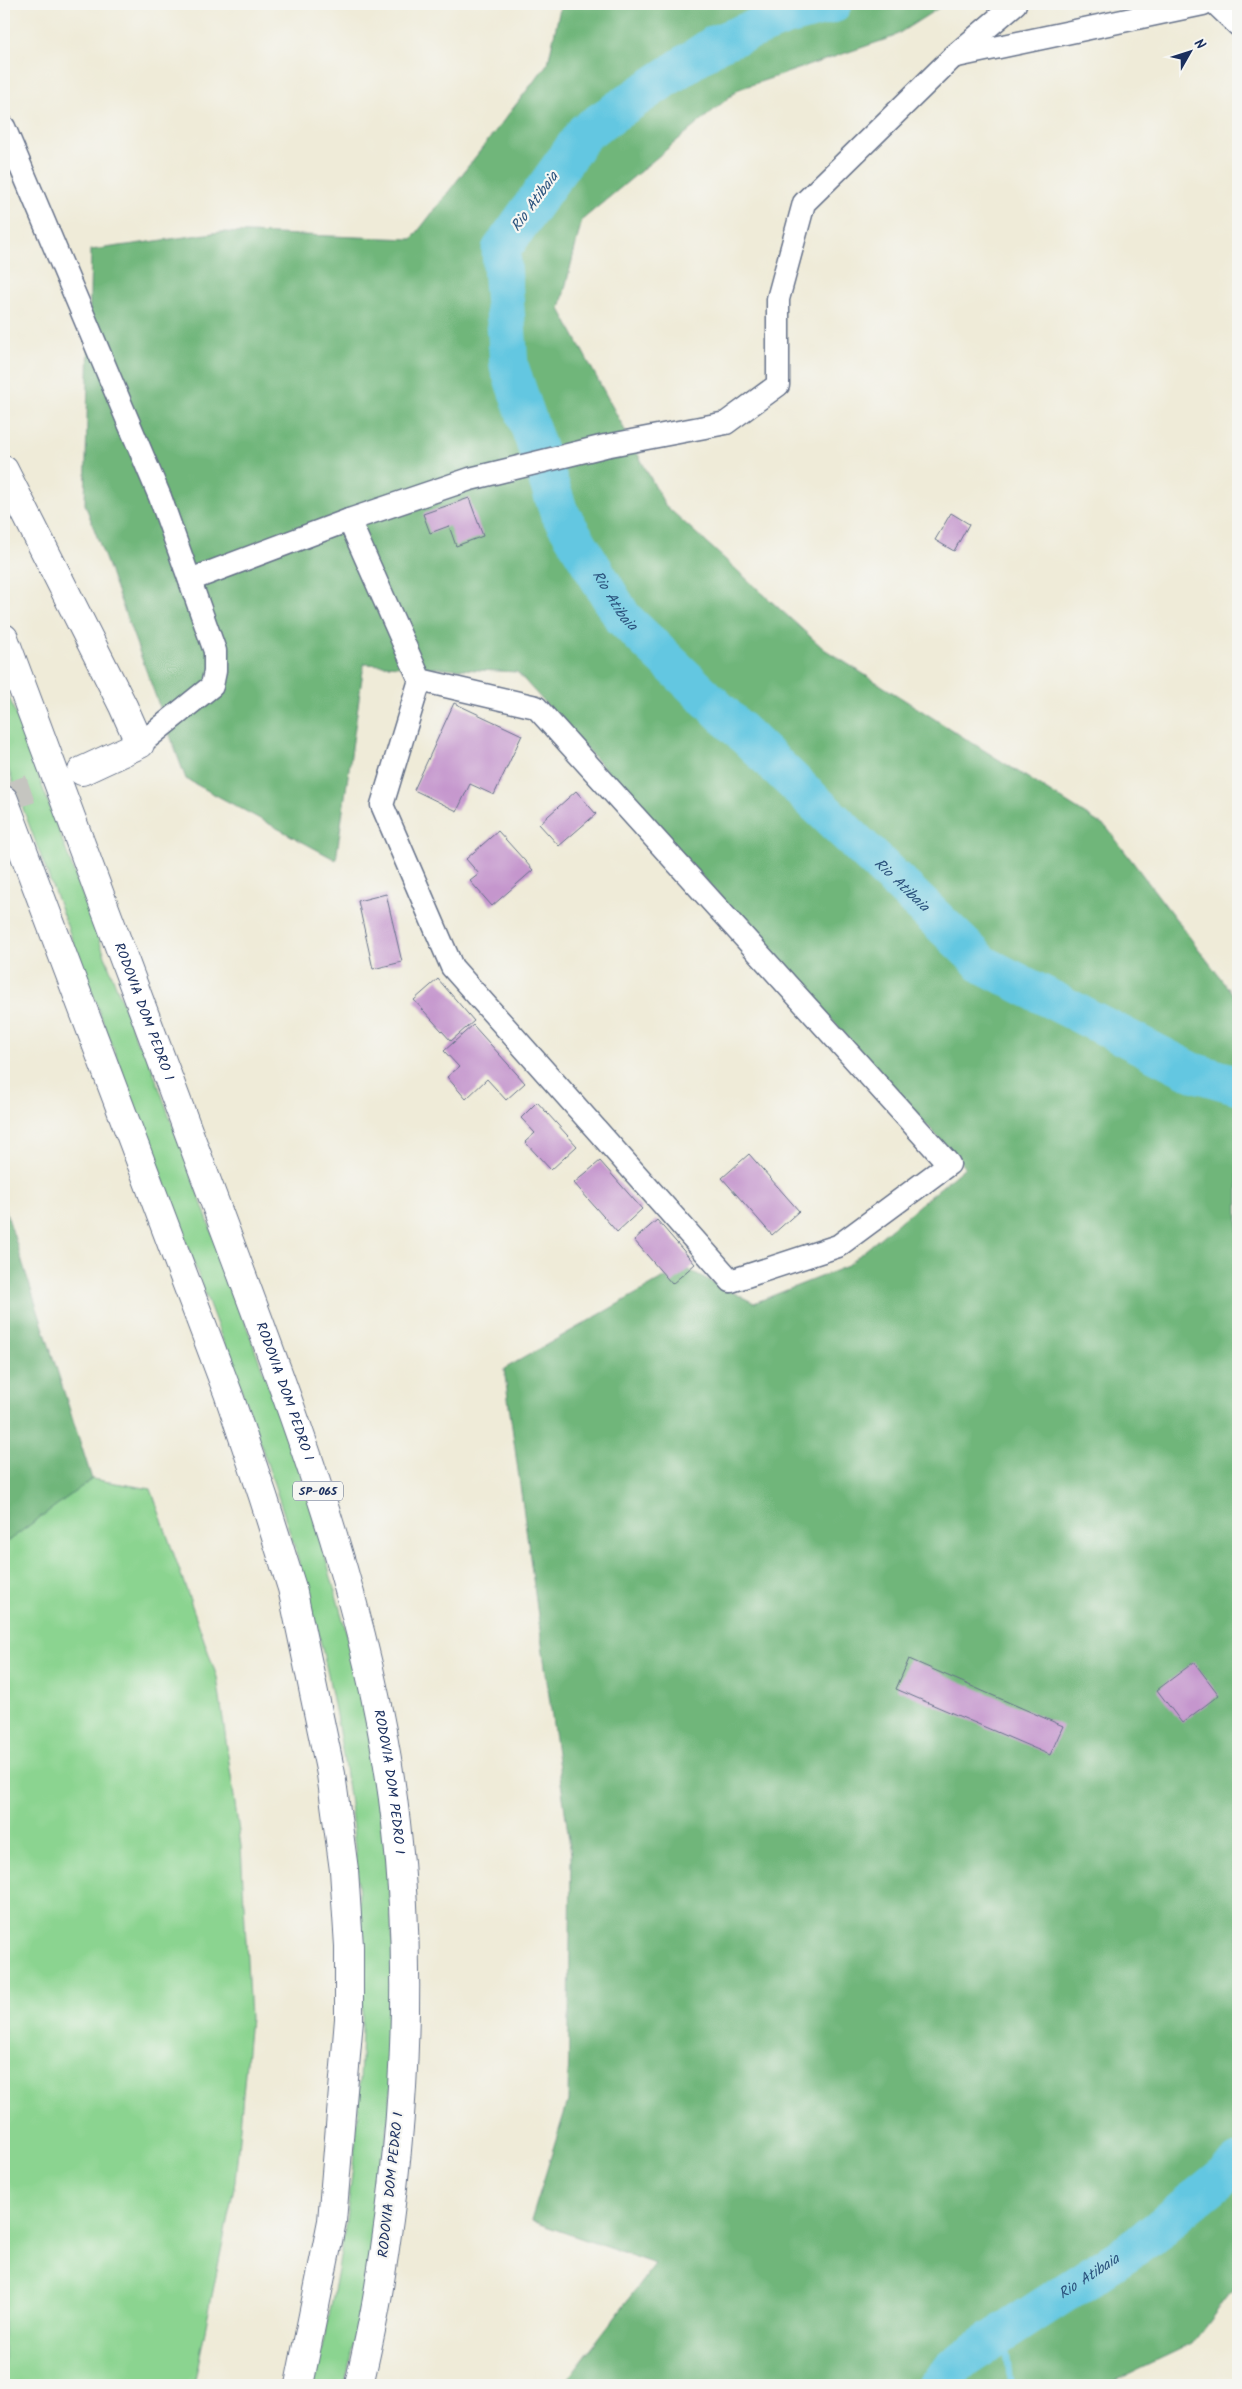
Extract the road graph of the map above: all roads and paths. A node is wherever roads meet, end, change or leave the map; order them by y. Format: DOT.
graph roads {
  1 [pos="1015,4"];
  2 [pos="1203,4"];
  3 [pos="1216,4"];
  4 [pos="1238,25"];
  5 [pos="954,56"];
  6 [pos="4,127"];
  7 [pos="4,470"];
  8 [pos="349,520"];
  9 [pos="190,580"];
  10 [pos="4,638"];
  11 [pos="420,680"];
  12 [pos="140,744"];
  13 [pos="82,771"];
  14 [pos="4,800"];
  15 [pos="299,2385"];
  16 [pos="359,2385"];
  1 -- 5 [label="street"];
  2 -- 5 [label="street"];
  3 -- 4 [label="street"];
  5 -- 8 [label="street"];
  6 -- 9 [label="street"];
  7 -- 12 [label="highway"];
  8 -- 9 [label="street"];
  8 -- 11 [label="street"];
  9 -- 12 [label="street"];
  10 -- 16 [label="highway, RODOVIA DOM PEDRO I / SP-065"];
  11 -- 11 [label="street"];
  12 -- 13 [label="highway"];
  14 -- 15 [label="highway"];
}
